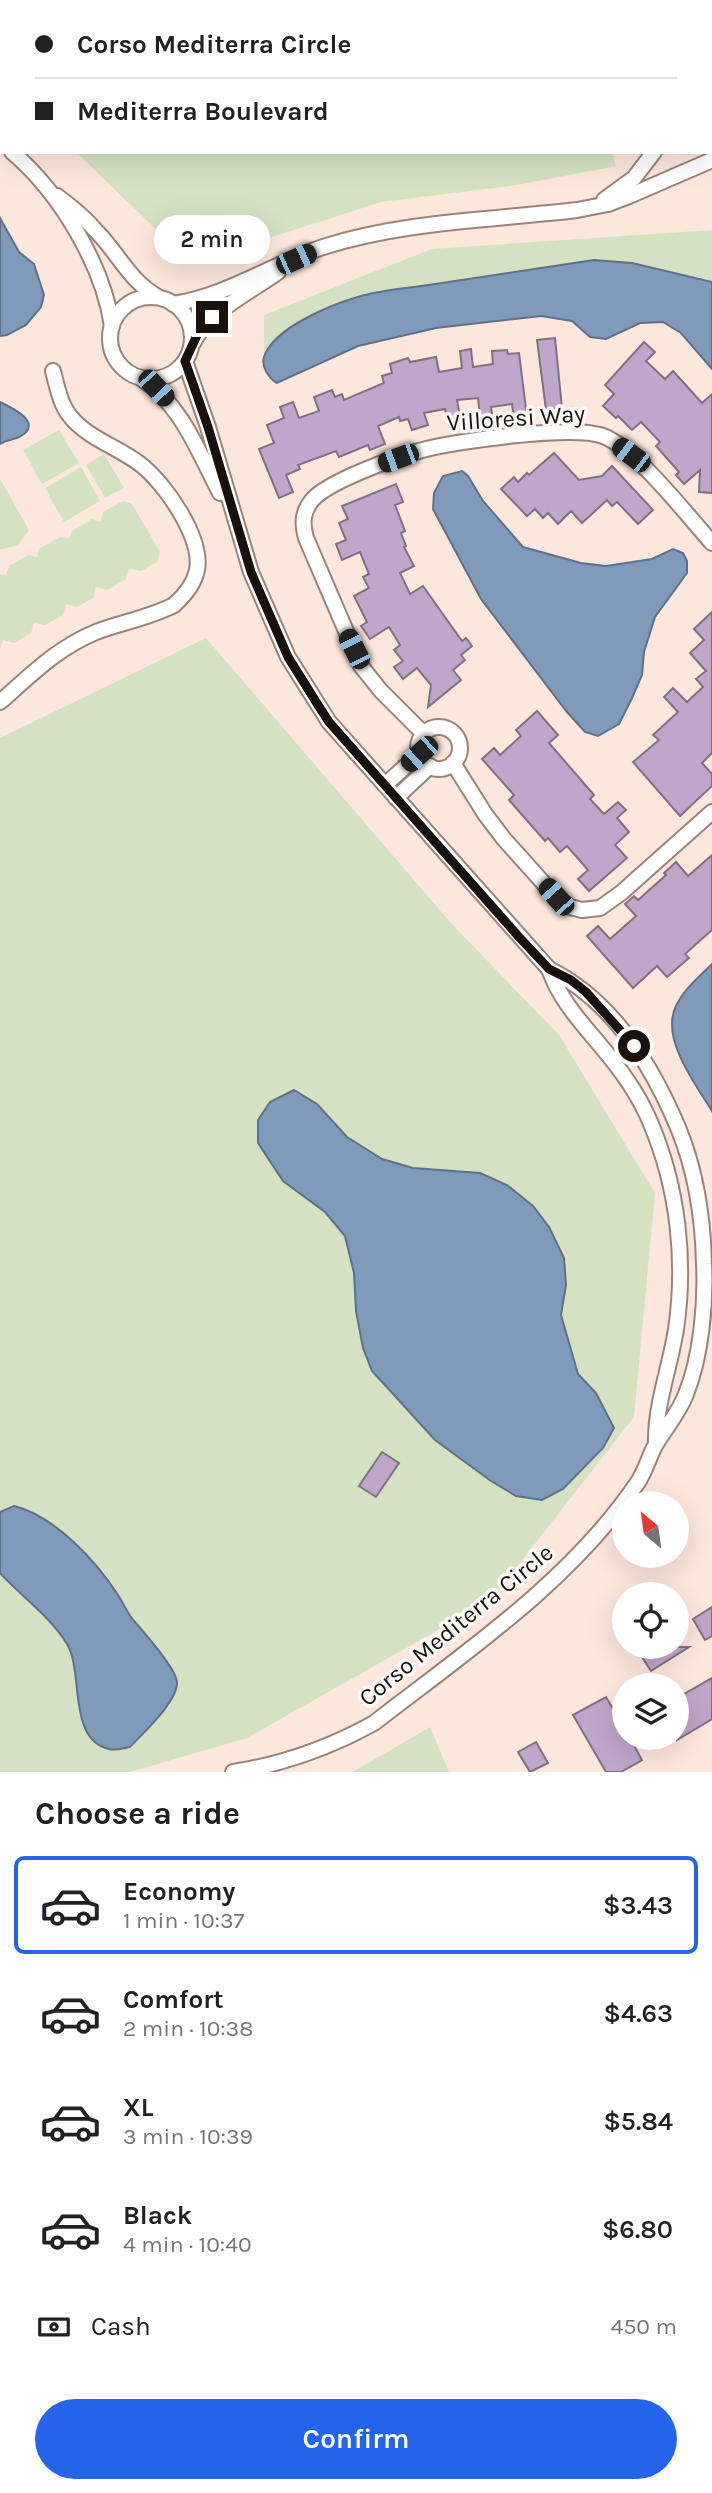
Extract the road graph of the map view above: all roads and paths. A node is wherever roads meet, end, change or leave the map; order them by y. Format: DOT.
graph roads {
  1 [pos="14,154"];
  2 [pos="652,154"];
  3 [pos="712,160"];
  4 [pos="50,191"];
  5 [pos="591,208"];
  6 [pos="296,259"];
  7 [pos="167,301"];
  8 [pos="112,326"];
  9 [pos="188,355"];
  10 [pos="53,371"];
  11 [pos="141,378"];
  12 [pos="234,519"];
  13 [pos="712,543"];
  14 [pos="0,702"];
  15 [pos="424,734"];
  16 [pos="419,754"];
  17 [pos="453,763"];
  18 [pos="430,766"];
  19 [pos="385,785"];
  20 [pos="396,798"];
  21 [pos="712,811"];
  22 [pos="549,969"];
  23 [pos="679,1236"];
  24 [pos="708,1241"];
  25 [pos="680,1252"];
  26 [pos="656,1444"];
  27 [pos="233,1772"];
  1 -- 4 [label="street, Corso Mediterra Circle"];
  2 -- 5 [label="street"];
  3 -- 5 [label="street"];
  4 -- 7 [label="street, Corso Mediterra Circle"];
  4 -- 8 [label="street, Corso Mediterra Circle"];
  5 -- 6 [label="street"];
  6 -- 7 [label="street"];
  6 -- 9 [label="street"];
  7 -- 8 [label="street"];
  7 -- 9 [label="street, Corso Mediterra Circle"];
  8 -- 11 [label="street, Corso Mediterra Circle"];
  9 -- 11 [label="street"];
  9 -- 12 [label="street, Corso Mediterra Circle"];
  10 -- 14 [label="street"];
  11 -- 12 [label="street, Corso Mediterra Circle"];
  12 -- 19 [label="street, Corso Mediterra Circle"];
  13 -- 15 [label="street, Villoresi Way"];
  15 -- 16 [label="street"];
  15 -- 17 [label="street"];
  16 -- 18 [label="street"];
  16 -- 19 [label="street"];
  17 -- 18 [label="street"];
  17 -- 21 [label="street"];
  18 -- 20 [label="street"];
  19 -- 20 [label="street, Corso Mediterra Circle"];
  20 -- 22 [label="street, Corso Mediterra Circle"];
  22 -- 23 [label="street, Corso Mediterra Circle"];
  22 -- 24 [label="street, Corso Mediterra Circle"];
  23 -- 24 [label="street"];
  23 -- 25 [label="street, Corso Mediterra Circle"];
  24 -- 25 [label="street"];
  24 -- 26 [label="street, Corso Mediterra Circle"];
  25 -- 26 [label="street, Corso Mediterra Circle"];
  26 -- 27 [label="street, Corso Mediterra Circle"];
}
